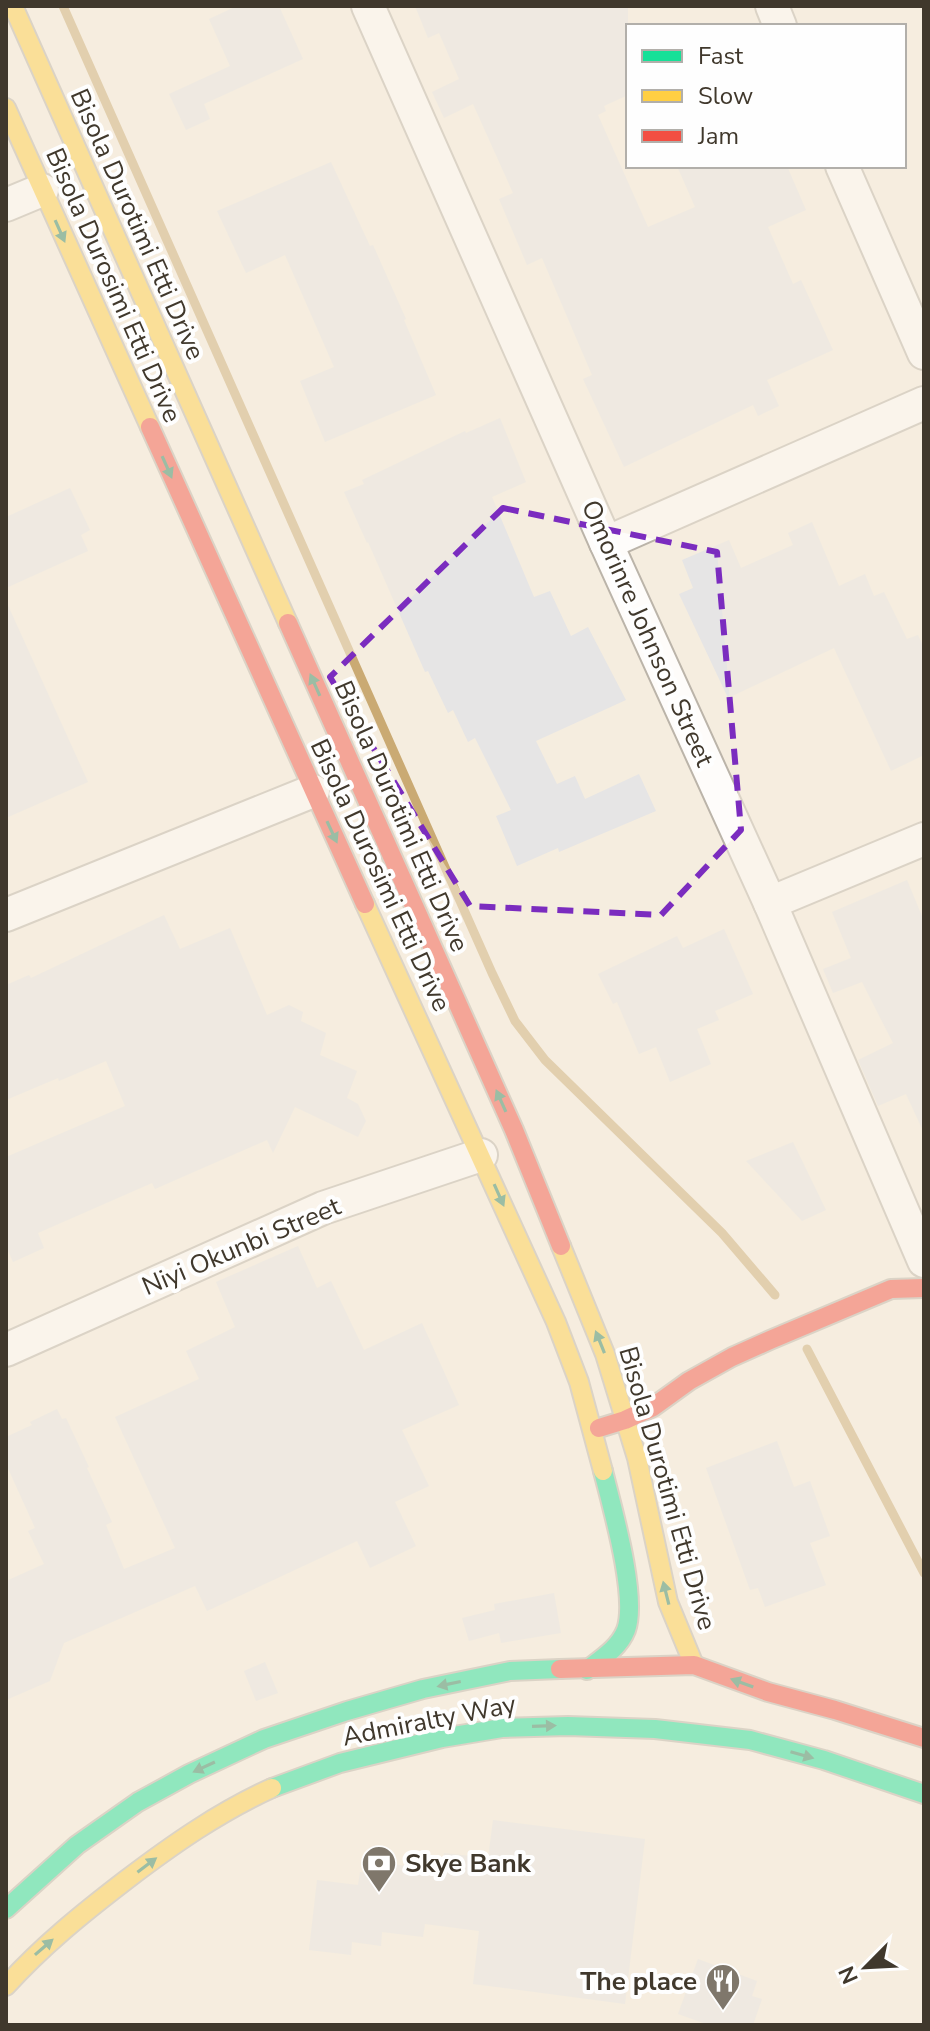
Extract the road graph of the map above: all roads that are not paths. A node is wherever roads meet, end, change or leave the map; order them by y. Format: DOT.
graph roads {
  1 [pos="13,6"];
  2 [pos="368,6"];
  3 [pos="6,108"];
  4 [pos="843,168"];
  5 [pos="42,190"];
  6 [pos="6,205"];
  7 [pos="924,353"];
  8 [pos="924,403"];
  9 [pos="606,543"];
  10 [pos="313,791"];
  11 [pos="924,839"];
  12 [pos="770,903"];
  13 [pos="6,915"];
  14 [pos="481,1155"];
  15 [pos="923,1257"];
  16 [pos="924,1288"];
  17 [pos="891,1289"];
  18 [pos="6,1350"];
  19 [pos="625,1420"];
  20 [pos="593,1430"];
  21 [pos="694,1665"];
  22 [pos="587,1670"];
  23 [pos="924,1738"];
  24 [pos="924,1794"];
  25 [pos="6,1909"];
  26 [pos="6,1986"];
  19 -- 1 [label="main road, Bisola Durotimi Etti Drive, one-way"];
  2 -- 9 [label="street, Omorinre Johnson Street"];
  3 -- 5 [label="main road, Bisola Durosimi Etti Drive"];
  4 -- 7 [label="street"];
  5 -- 6 [label="street"];
  5 -- 10 [label="main road, Bisola Durosimi Etti Drive, one-way"];
  8 -- 9 [label="street"];
  9 -- 12 [label="street, Omorinre Johnson Street"];
  10 -- 13 [label="street"];
  10 -- 14 [label="main road, Bisola Durosimi Etti Drive, one-way"];
  11 -- 12 [label="street"];
  12 -- 15 [label="street, Omorinre Johnson Street"];
  14 -- 18 [label="street, Niyi Okunbi Street"];
  14 -- 20 [label="main road, Bisola Durosimi Etti Drive, one-way"];
  15 -- 17 [label="main road"];
  16 -- 17 [label="main road"];
  17 -- 19 [label="main road"];
  19 -- 20 [label="main road"];
  21 -- 19 [label="main road, Bisola Durotimi Etti Drive, one-way"];
  20 -- 22 [label="main road, Bisola Durosimi Etti Drive"];
  21 -- 22 [label="main road, Admiralty Way"];
  23 -- 21 [label="main road, Admiralty Way, one-way"];
  22 -- 25 [label="main road, Admiralty Way, one-way"];
  26 -- 24 [label="main road, Admiralty Way, one-way"];
}
